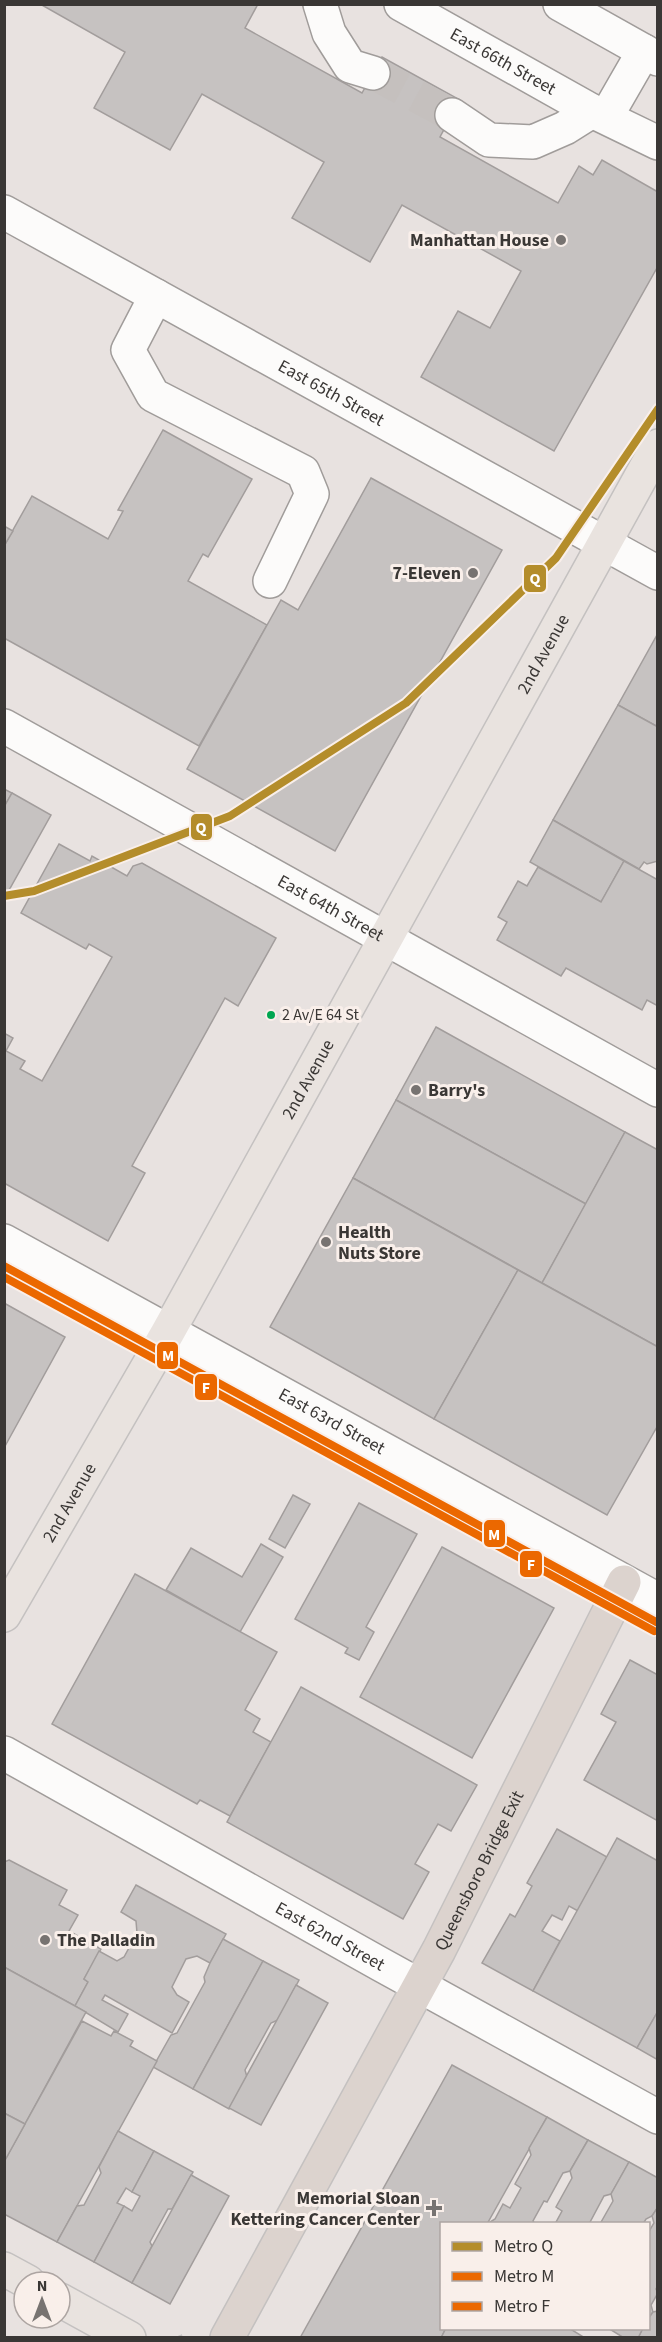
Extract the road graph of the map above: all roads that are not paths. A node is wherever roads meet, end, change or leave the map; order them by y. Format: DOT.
graph roads {
  1 [pos="320,4"];
  2 [pos="401,4"];
  3 [pos="560,4"];
  4 [pos="651,55"];
  5 [pos="373,73"];
  6 [pos="599,114"];
  7 [pos="452,115"];
  8 [pos="657,143"];
  9 [pos="4,212"];
  10 [pos="156,296"];
  11 [pos="657,446"];
  12 [pos="602,543"];
  13 [pos="657,573"];
  14 [pos="270,581"];
  15 [pos="4,726"];
  16 [pos="385,939"];
  17 [pos="657,1090"];
  18 [pos="4,1241"];
  19 [pos="168,1332"];
  20 [pos="624,1582"];
  21 [pos="657,1600"];
  22 [pos="4,1615"];
  23 [pos="4,1753"];
  24 [pos="419,1986"];
  25 [pos="657,2117"];
  26 [pos="72,2306"];
  27 [pos="129,2337"];
  28 [pos="227,2337"];
  1 -- 5 [label="street"];
  2 -- 6 [label="street, East 66th Street"];
  3 -- 4 [label="street"];
  4 -- 6 [label="street"];
  6 -- 7 [label="street"];
  6 -- 8 [label="street, East 66th Street"];
  9 -- 10 [label="street, East 65th Street"];
  10 -- 12 [label="street, East 65th Street"];
  10 -- 14 [label="street"];
  11 -- 12 [label="main road, 2nd Avenue"];
  12 -- 13 [label="street, East 65th Street"];
  12 -- 16 [label="main road, 2nd Avenue"];
  15 -- 16 [label="street, East 64th Street"];
  16 -- 17 [label="street, East 64th Street"];
  16 -- 19 [label="main road, 2nd Avenue"];
  18 -- 19 [label="street, East 63rd Street"];
  19 -- 20 [label="street, East 63rd Street"];
  19 -- 22 [label="main road, 2nd Avenue"];
  20 -- 21 [label="street, East 63rd Street"];
  20 -- 24 [label="highway, Queensboro Bridge Exit"];
  23 -- 24 [label="street, East 62nd Street"];
  24 -- 25 [label="street, East 62nd Street"];
  24 -- 28 [label="highway, Queensboro Bridge Exit"];
  26 -- 27 [label="main road"];
}
